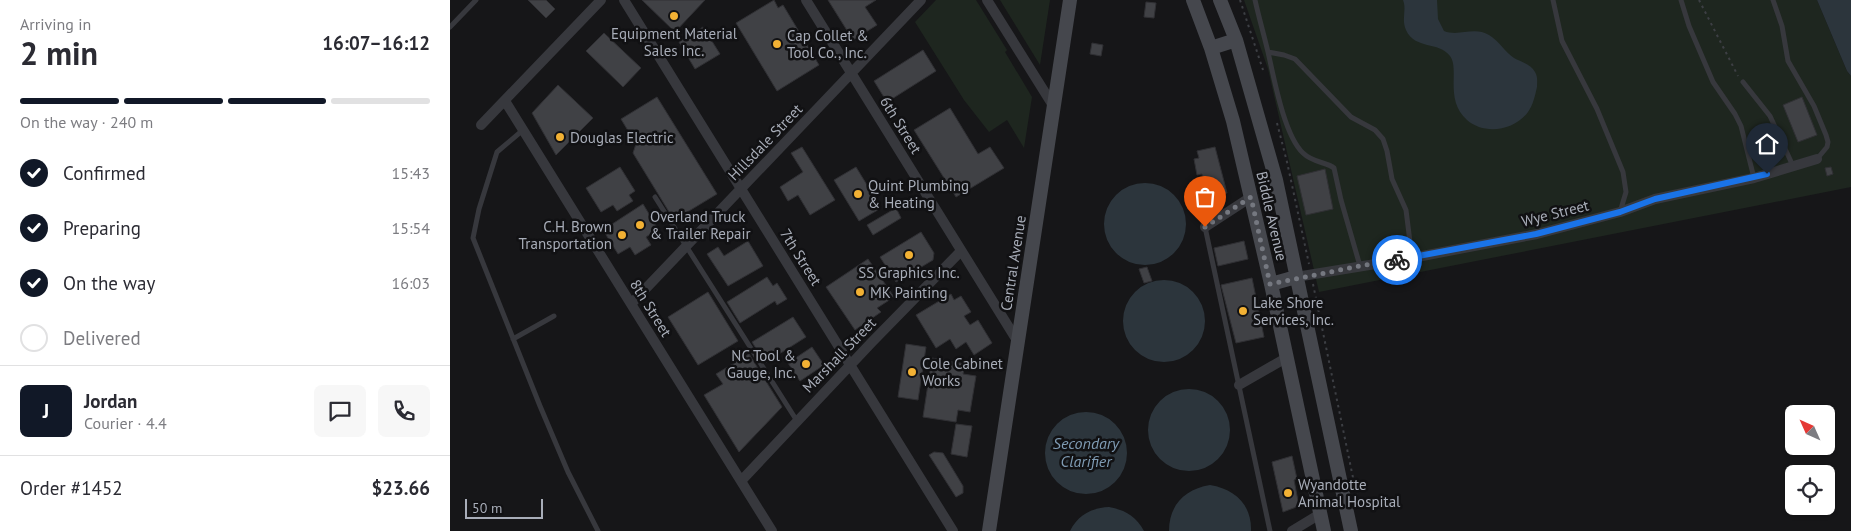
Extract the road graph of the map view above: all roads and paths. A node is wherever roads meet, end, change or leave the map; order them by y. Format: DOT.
graph roads {
  1 [pos="476,0"];
  2 [pos="601,0"];
  3 [pos="624,0"];
  4 [pos="806,0"];
  5 [pos="920,0"];
  6 [pos="987,0"];
  7 [pos="1070,0"];
  8 [pos="1193,0"];
  9 [pos="1220,0"];
  10 [pos="1255,0"];
  11 [pos="1553,0"];
  12 [pos="1681,0"];
  13 [pos="1699,0"];
  14 [pos="1773,0"];
  15 [pos="450,27"];
  16 [pos="1236,40"];
  17 [pos="1265,42"];
  18 [pos="1211,48"];
  19 [pos="1268,52"];
  20 [pos="1278,53"];
  21 [pos="1270,63"];
  22 [pos="851,73"];
  23 [pos="1743,82"];
  24 [pos="505,101"];
  25 [pos="1054,107"];
  26 [pos="481,125"];
  27 [pos="522,130"];
  28 [pos="1817,159"];
  29 [pos="1794,166"];
  30 [pos="1754,178"];
  31 [pos="741,189"];
  32 [pos="655,197"];
  33 [pos="1251,197"];
  34 [pos="1620,212"];
  35 [pos="1205,227"];
  36 [pos="687,246"];
  37 [pos="961,251"];
  38 [pos="1412,258"];
  39 [pos="1360,266"];
  40 [pos="1296,278"];
  41 [pos="1270,284"];
  42 [pos="631,304"];
  43 [pos="554,316"];
  44 [pos="513,339"];
  45 [pos="1018,342"];
  46 [pos="1286,358"];
  47 [pos="850,365"];
  48 [pos="1239,385"];
  49 [pos="797,421"];
  50 [pos="741,482"];
  51 [pos="1320,514"];
  52 [pos="598,531"];
  53 [pos="772,531"];
  54 [pos="953,531"];
  55 [pos="989,531"];
  56 [pos="1270,531"];
  57 [pos="1292,531"];
  58 [pos="1324,531"];
  59 [pos="1351,531"];
  1 -- 15 [label="lane"];
  2 -- 24 [label="street"];
  3 -- 31 [label="street, 7th Street"];
  4 -- 22 [label="street, 6th Street"];
  5 -- 22 [label="street, Hillsdale Street"];
  6 -- 25 [label="street"];
  7 -- 25 [label="main road, Central Avenue"];
  8 -- 18 [label="main road, Biddle Avenue"];
  9 -- 16 [label="main road, Biddle Avenue"];
  10 -- 17 [label="lane"];
  11 -- 34 [label="lane"];
  12 -- 30 [label="lane"];
  13 -- 23 [label="path"];
  14 -- 28 [label="lane"];
  16 -- 18 [label="main road"];
  16 -- 40 [label="main road, Biddle Avenue"];
  17 -- 19 [label="lane"];
  17 -- 20 [label="lane"];
  18 -- 33 [label="main road, Biddle Avenue"];
  19 -- 20 [label="lane"];
  19 -- 21 [label="lane"];
  20 -- 21 [label="lane"];
  20 -- 38 [label="lane"];
  21 -- 39 [label="lane"];
  22 -- 31 [label="street, Hillsdale Street"];
  22 -- 37 [label="street, 6th Street"];
  23 -- 29 [label="lane"];
  24 -- 26 [label="street"];
  24 -- 27 [label="street, 8th Street"];
  25 -- 45 [label="main road, Central Avenue"];
  27 -- 42 [label="street, 8th Street"];
  27 -- 44 [label="lane"];
  28 -- 29 [label="street, Wye Street"];
  29 -- 30 [label="street, Wye Street"];
  30 -- 34 [label="street, Wye Street"];
  31 -- 36 [label="street, Hillsdale Street"];
  31 -- 47 [label="street, 7th Street"];
  32 -- 36 [label="lane"];
  33 -- 35 [label="street"];
  33 -- 41 [label="main road, Biddle Avenue"];
  34 -- 38 [label="street, Wye Street"];
  35 -- 48 [label="lane"];
  36 -- 42 [label="street, Hillsdale Street"];
  36 -- 49 [label="lane"];
  37 -- 45 [label="street, 6th Street"];
  37 -- 47 [label="street, Marshall Street"];
  38 -- 39 [label="street, Wye Street"];
  39 -- 40 [label="street, Wye Street"];
  40 -- 41 [label="main road"];
  40 -- 59 [label="main road, Biddle Avenue"];
  41 -- 46 [label="main road, Biddle Avenue"];
  42 -- 50 [label="street, 8th Street"];
  43 -- 44 [label="lane"];
  44 -- 52 [label="lane"];
  45 -- 55 [label="main road, Central Avenue"];
  46 -- 48 [label="street"];
  46 -- 51 [label="main road, Biddle Avenue"];
  47 -- 49 [label="street, Marshall Street"];
  47 -- 54 [label="street, 7th Street"];
  48 -- 56 [label="lane"];
  49 -- 50 [label="street, Marshall Street"];
  50 -- 53 [label="street, 8th Street"];
  51 -- 57 [label="street"];
  51 -- 58 [label="main road, Biddle Avenue"];
}
